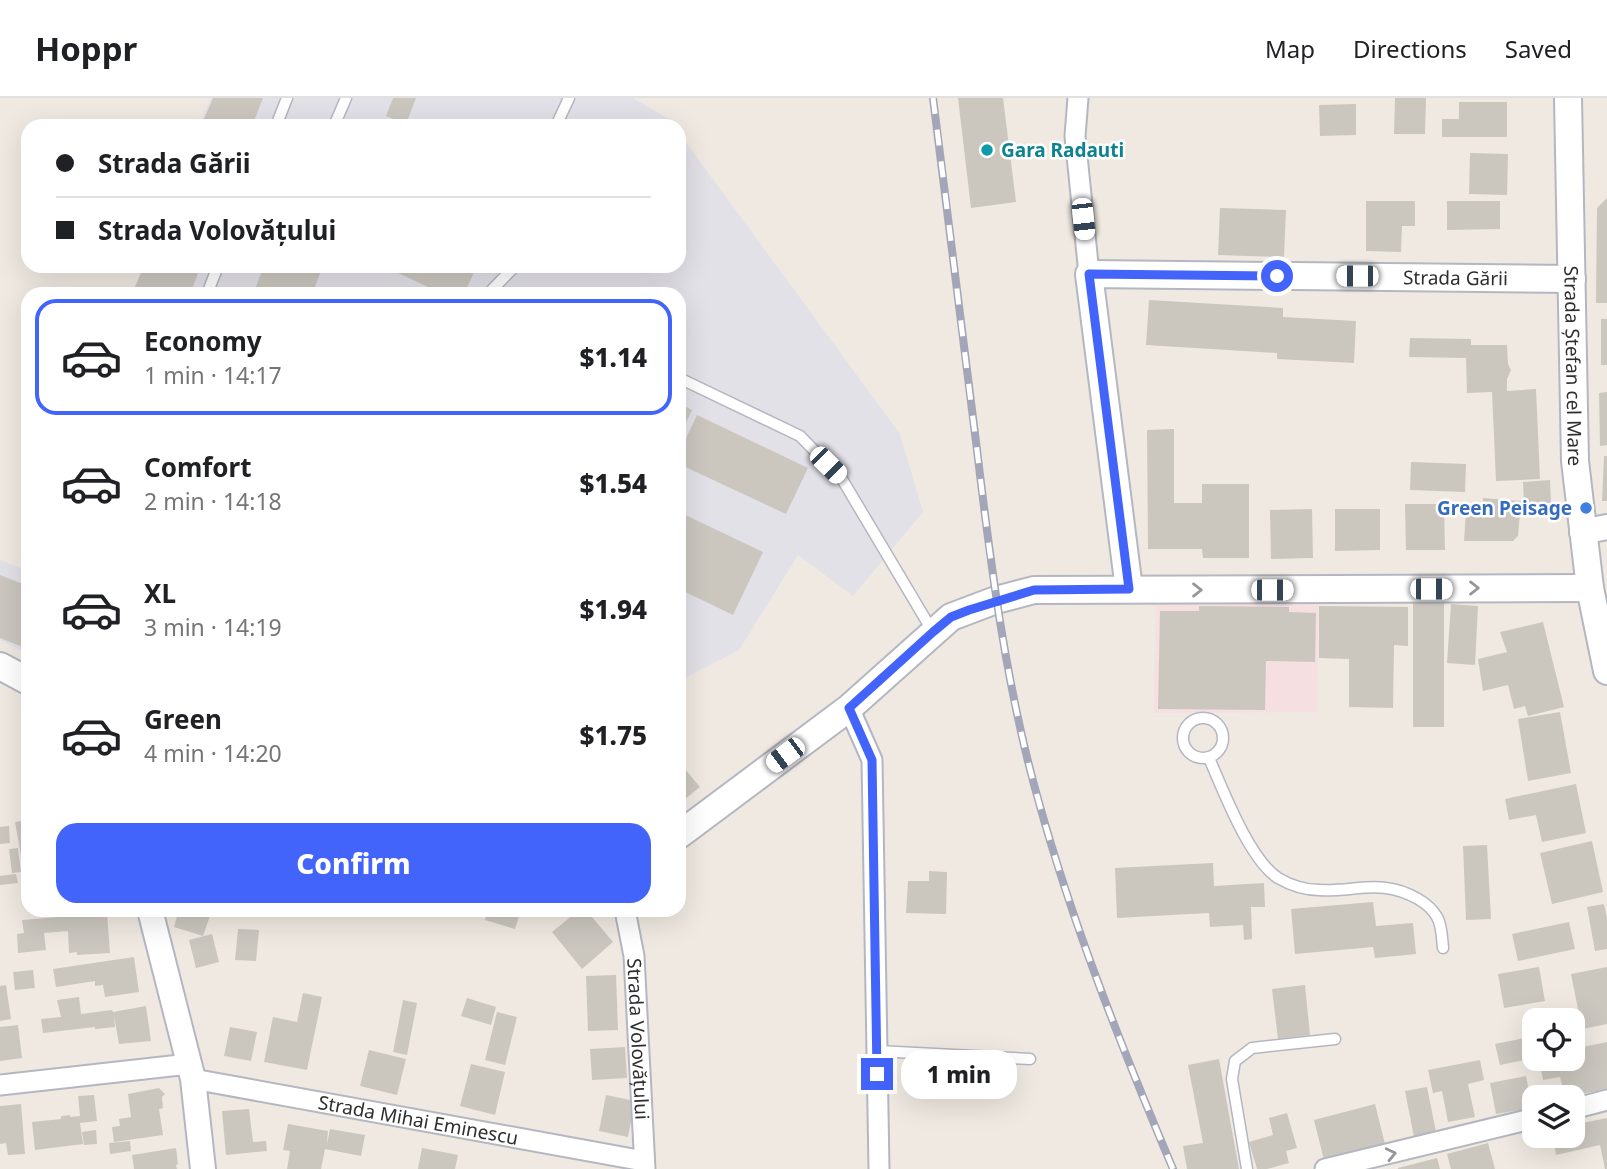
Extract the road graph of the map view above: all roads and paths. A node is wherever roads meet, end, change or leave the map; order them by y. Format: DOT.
graph roads {
  1 [pos="287,98"];
  2 [pos="346,98"];
  3 [pos="569,98"];
  4 [pos="1078,98"];
  5 [pos="1568,98"];
  6 [pos="279,119"];
  7 [pos="337,119"];
  8 [pos="559,119"];
  9 [pos="508,273"];
  10 [pos="1089,274"];
  11 [pos="1572,278"];
  12 [pos="495,287"];
  13 [pos="686,381"];
  14 [pos="1595,530"];
  15 [pos="1590,588"];
  16 [pos="1129,589"];
  17 [pos="933,632"];
  18 [pos="0,666"];
  19 [pos="1607,671"];
  20 [pos="21,677"];
  21 [pos="849,708"];
  22 [pos="1209,758"];
  23 [pos="686,830"];
  24 [pos="152,917"];
  25 [pos="626,917"];
  26 [pos="1443,948"];
  27 [pos="1335,1039"];
  28 [pos="877,1051"];
  29 [pos="1030,1059"];
  30 [pos="191,1071"];
  31 [pos="0,1085"];
  32 [pos="1607,1100"];
  33 [pos="1585,1106"];
  34 [pos="1522,1121"];
  35 [pos="645,1165"];
  36 [pos="203,1169"];
  37 [pos="879,1169"];
  38 [pos="1247,1169"];
  39 [pos="1325,1169"];
  1 -- 6 [label="lane"];
  2 -- 7 [label="lane"];
  3 -- 8 [label="lane"];
  4 -- 10 [label="street"];
  5 -- 11 [label="main road, Strada Ștefan cel Mare"];
  9 -- 12 [label="lane"];
  10 -- 11 [label="main road, Strada Gării"];
  10 -- 16 [label="main road"];
  11 -- 14 [label="main road, Strada Ștefan cel Mare"];
  13 -- 17 [label="lane"];
  14 -- 15 [label="main road, Strada Ștefan cel Mare"];
  16 -- 15 [label="main road, one-way"];
  15 -- 19 [label="main road, Strada Ștefan cel Mare"];
  16 -- 17 [label="main road"];
  17 -- 21 [label="main road"];
  18 -- 20 [label="main road"];
  21 -- 23 [label="main road"];
  21 -- 28 [label="street"];
  22 -- 22 [label="lane"];
  22 -- 26 [label="lane"];
  24 -- 30 [label="street"];
  25 -- 35 [label="street, Strada Volovățului"];
  27 -- 38 [label="lane"];
  28 -- 29 [label="lane"];
  28 -- 37 [label="street"];
  30 -- 31 [label="street, Strada Mihai Eminescu"];
  30 -- 35 [label="street, Strada Mihai Eminescu"];
  30 -- 36 [label="street"];
  32 -- 33 [label="street"];
  39 -- 34 [label="street, one-way"];
}
